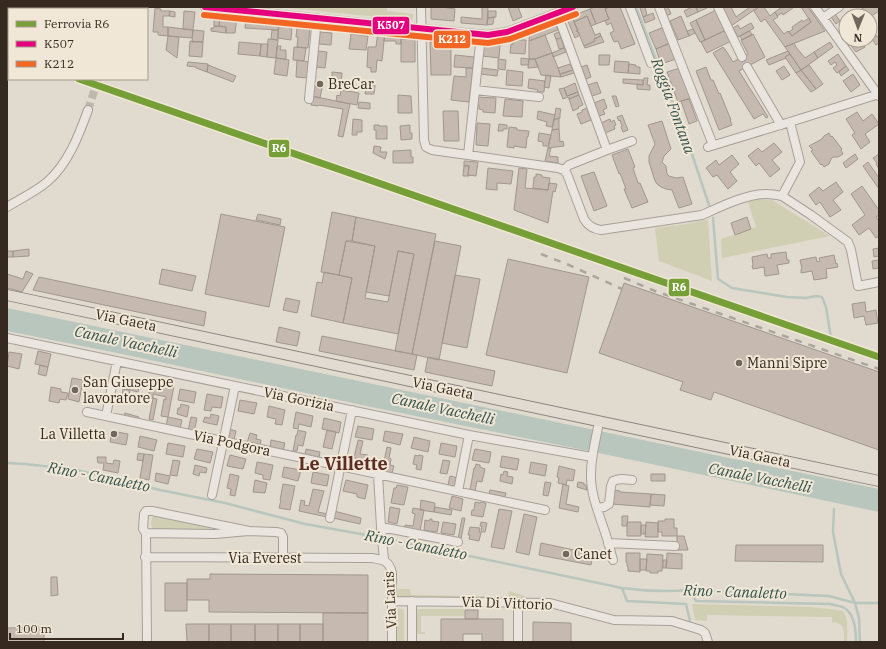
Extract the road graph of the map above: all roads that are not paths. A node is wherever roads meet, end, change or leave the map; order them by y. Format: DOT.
graph roads {
  1 [pos="205,7"];
  2 [pos="421,7"];
  3 [pos="573,7"];
  4 [pos="630,7"];
  5 [pos="659,7"];
  6 [pos="718,7"];
  7 [pos="815,7"];
  8 [pos="839,7"];
  9 [pos="244,9"];
  10 [pos="556,13"];
  11 [pos="317,18"];
  12 [pos="823,18"];
  13 [pos="421,29"];
  14 [pos="481,35"];
  15 [pos="742,57"];
  16 [pos="651,63"];
  17 [pos="747,66"];
  18 [pos="475,90"];
  19 [pos="879,95"];
  20 [pos="539,97"];
  21 [pos="309,99"];
  22 [pos="88,110"];
  23 [pos="790,122"];
  24 [pos="781,125"];
  25 [pos="632,141"];
  26 [pos="607,150"];
  27 [pos="468,154"];
  28 [pos="564,170"];
  29 [pos="782,196"];
  30 [pos="7,207"];
  31 [pos="879,282"];
  32 [pos="7,295"];
  33 [pos="7,338"];
  34 [pos="117,361"];
  35 [pos="235,386"];
  36 [pos="352,410"];
  37 [pos="87,412"];
  38 [pos="106,416"];
  39 [pos="599,426"];
  40 [pos="469,435"];
  41 [pos="223,442"];
  42 [pos="593,455"];
  43 [pos="341,467"];
  44 [pos="378,474"];
  45 [pos="632,480"];
  46 [pos="879,482"];
  47 [pos="458,491"];
  48 [pos="212,495"];
  49 [pos="597,508"];
  50 [pos="545,510"];
  51 [pos="330,518"];
  52 [pos="216,525"];
  53 [pos="381,527"];
  54 [pos="249,531"];
  55 [pos="146,533"];
  56 [pos="215,534"];
  57 [pos="458,542"];
  58 [pos="608,543"];
  59 [pos="675,546"];
  60 [pos="146,557"];
  61 [pos="283,558"];
  62 [pos="384,560"];
  63 [pos="612,560"];
  64 [pos="392,601"];
  65 [pos="412,601"];
  66 [pos="518,602"];
  67 [pos="146,642"];
  68 [pos="392,642"];
  69 [pos="412,642"];
  70 [pos="518,642"];
  71 [pos="708,642"];
  1 -- 9 [label="street"];
  2 -- 13 [label="street"];
  3 -- 10 [label="street"];
  4 -- 16 [label="street"];
  5 -- 24 [label="street"];
  6 -- 15 [label="street"];
  7 -- 12 [label="street"];
  8 -- 12 [label="street"];
  9 -- 11 [label="street"];
  10 -- 14 [label="street"];
  10 -- 26 [label="street"];
  11 -- 13 [label="street"];
  11 -- 21 [label="street"];
  12 -- 19 [label="street"];
  13 -- 14 [label="street"];
  13 -- 27 [label="street"];
  14 -- 18 [label="street"];
  17 -- 24 [label="street"];
  18 -- 20 [label="street"];
  18 -- 27 [label="street"];
  19 -- 23 [label="street"];
  22 -- 30 [label="street"];
  23 -- 24 [label="street"];
  23 -- 29 [label="street"];
  25 -- 26 [label="street"];
  26 -- 28 [label="street"];
  27 -- 28 [label="street"];
  28 -- 29 [label="street"];
  29 -- 31 [label="street"];
  32 -- 39 [label="main road, Via Gaeta"];
  33 -- 34 [label="street, Via Gorizia"];
  34 -- 35 [label="street, Via Gorizia"];
  34 -- 38 [label="street"];
  35 -- 36 [label="street, Via Gorizia"];
  35 -- 41 [label="street"];
  36 -- 40 [label="street, Via Gorizia"];
  36 -- 43 [label="street"];
  37 -- 38 [label="street, Via Podgora"];
  38 -- 41 [label="street, Via Podgora"];
  39 -- 42 [label="street"];
  39 -- 46 [label="main road, Via Gaeta"];
  40 -- 42 [label="street, Via Gorizia"];
  40 -- 47 [label="street"];
  41 -- 43 [label="street, Via Podgora"];
  41 -- 48 [label="street"];
  42 -- 49 [label="street"];
  43 -- 44 [label="street, Via Podgora"];
  43 -- 51 [label="street"];
  44 -- 47 [label="street, Via Podgora"];
  44 -- 53 [label="street"];
  45 -- 49 [label="street"];
  47 -- 50 [label="street, Via Podgora"];
  49 -- 58 [label="street"];
  52 -- 54 [label="street"];
  52 -- 55 [label="street"];
  52 -- 56 [label="street"];
  53 -- 57 [label="street"];
  53 -- 62 [label="street"];
  54 -- 56 [label="street"];
  54 -- 61 [label="street"];
  55 -- 56 [label="street"];
  55 -- 60 [label="street"];
  58 -- 59 [label="street"];
  58 -- 63 [label="street"];
  60 -- 61 [label="street, Via Everest"];
  60 -- 67 [label="street"];
  61 -- 62 [label="street, Via Everest"];
  62 -- 64 [label="street, Via Laris"];
  64 -- 65 [label="street, Via Di Vittorio"];
  64 -- 68 [label="street, Via Laris"];
  65 -- 66 [label="street, Via Di Vittorio"];
  65 -- 69 [label="street, Via Laris"];
  66 -- 70 [label="street"];
  66 -- 71 [label="street, Via Di Vittorio"];
}
